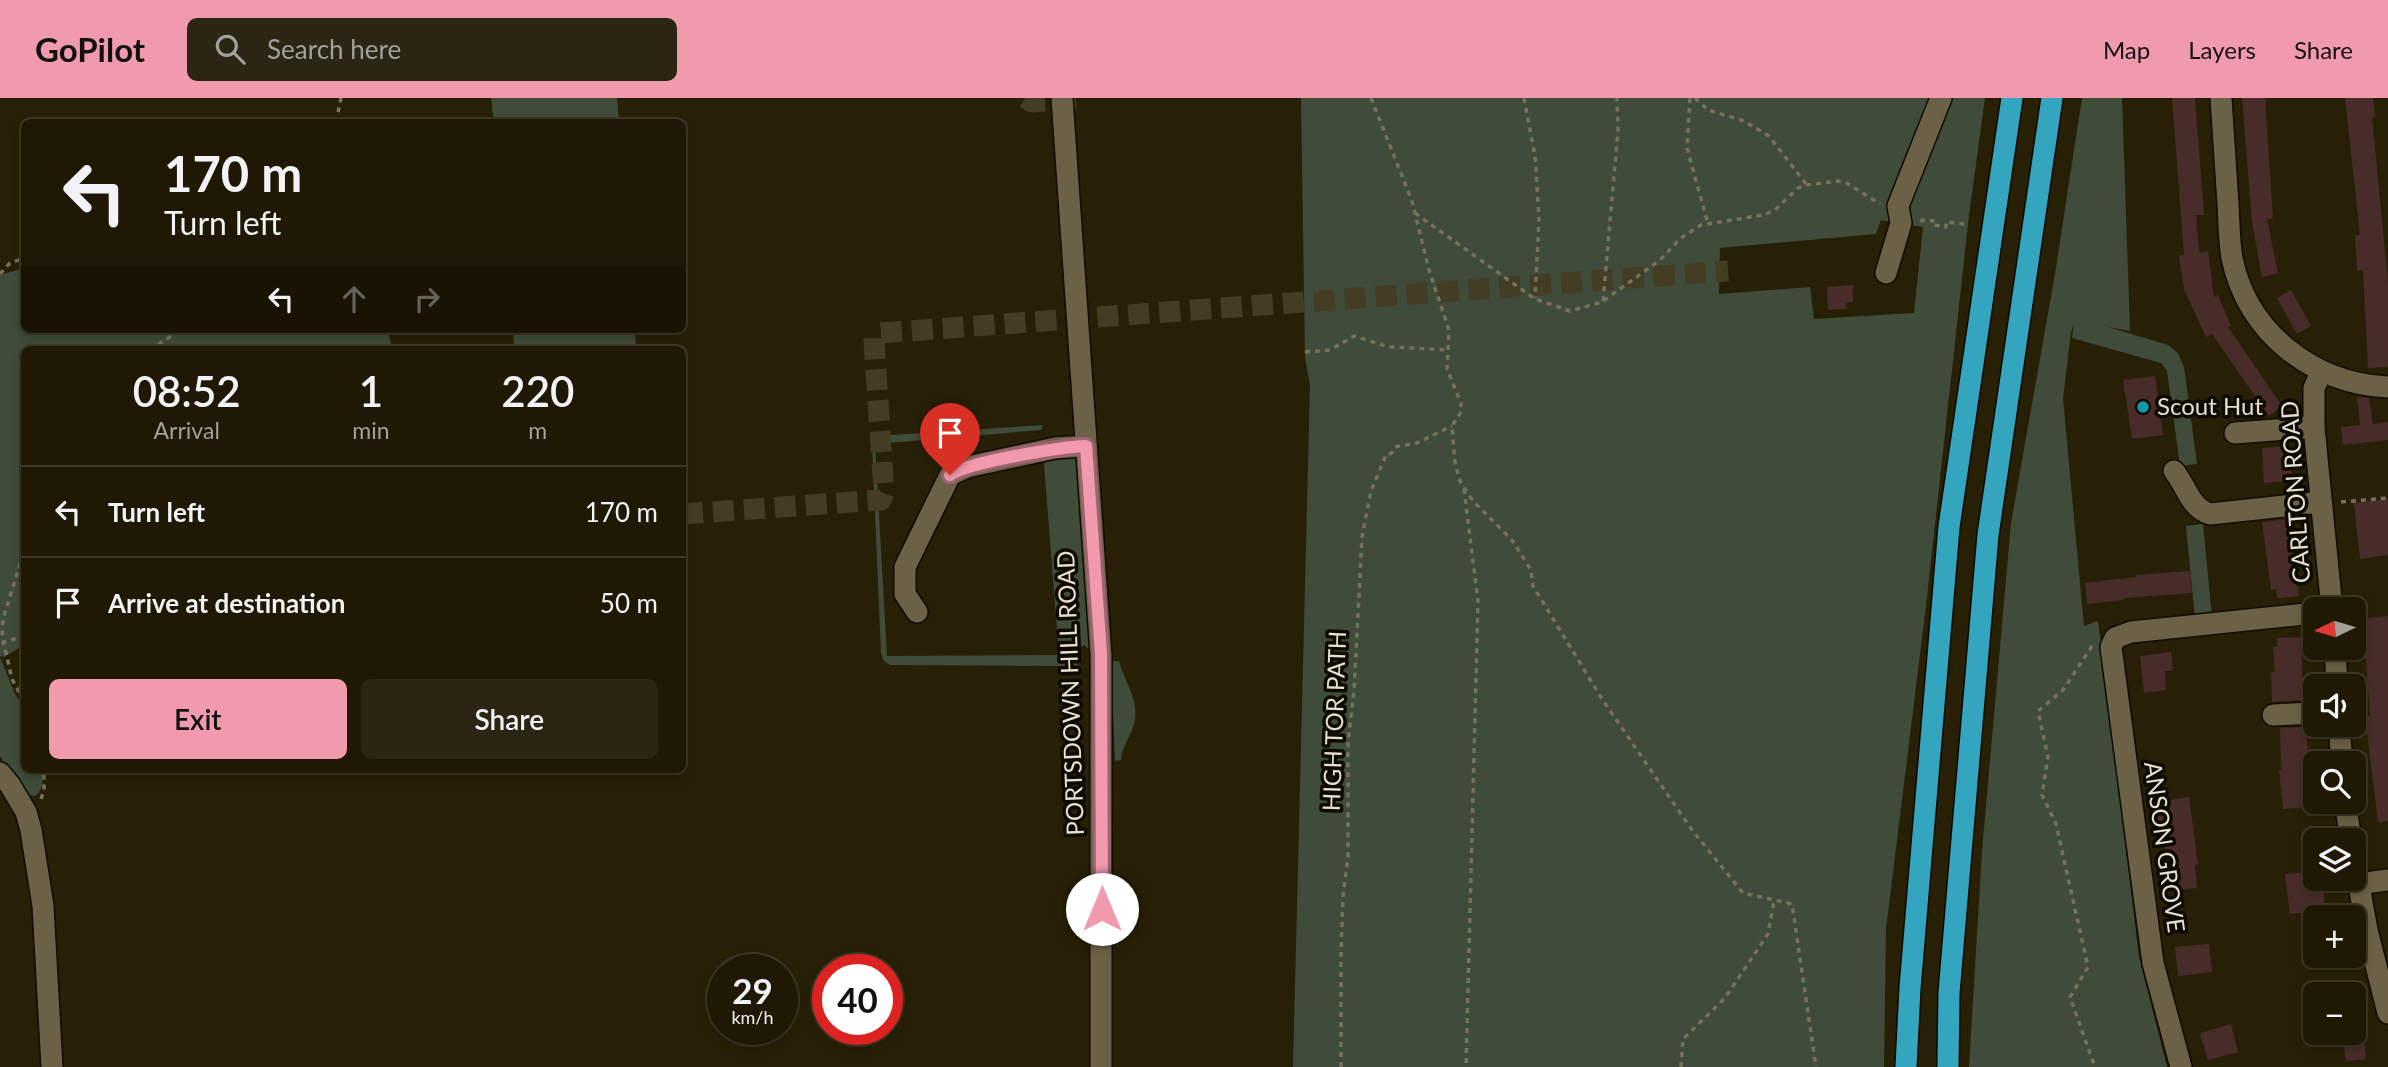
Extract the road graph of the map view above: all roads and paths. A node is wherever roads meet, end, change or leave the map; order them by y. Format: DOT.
graph roads {
  1 [pos="341,98"];
  2 [pos="1062,98"];
  3 [pos="1371,98"];
  4 [pos="1524,98"];
  5 [pos="1617,98"];
  6 [pos="1693,98"];
  7 [pos="1941,98"];
  8 [pos="2012,98"];
  9 [pos="2052,98"];
  10 [pos="2221,98"];
  11 [pos="337,119"];
  12 [pos="1807,185"];
  13 [pos="1898,206"];
  14 [pos="1415,213"];
  15 [pos="1924,220"];
  16 [pos="1708,224"];
  17 [pos="1965,224"];
  18 [pos="21,259"];
  19 [pos="1886,273"];
  20 [pos="0,274"];
  21 [pos="1535,299"];
  22 [pos="1603,301"];
  23 [pos="175,333"];
  24 [pos="156,346"];
  25 [pos="1448,350"];
  26 [pos="1305,352"];
  27 [pos="2321,373"];
  28 [pos="2388,387"];
  29 [pos="1452,426"];
  30 [pos="2314,428"];
  31 [pos="2235,433"];
  32 [pos="1086,446"];
  33 [pos="2174,471"];
  34 [pos="1464,489"];
  35 [pos="2388,498"];
  36 [pos="2321,503"];
  37 [pos="21,546"];
  38 [pos="2331,597"];
  39 [pos="917,612"];
  40 [pos="2303,614"];
  41 [pos="2118,636"];
  42 [pos="21,637"];
  43 [pos="2,644"];
  44 [pos="21,696"];
  45 [pos="2303,714"];
  46 [pos="2273,715"];
  47 [pos="0,773"];
  48 [pos="2388,880"];
  49 [pos="2366,883"];
  50 [pos="2360,891"];
  51 [pos="1774,900"];
  52 [pos="2388,1013"];
  53 [pos="52,1067"];
  54 [pos="1101,1067"];
  55 [pos="1341,1067"];
  56 [pos="1466,1067"];
  57 [pos="1681,1067"];
  58 [pos="1816,1067"];
  59 [pos="1906,1067"];
  60 [pos="1948,1067"];
  61 [pos="2095,1067"];
  62 [pos="2181,1067"];
  1 -- 11 [label="path"];
  2 -- 32 [label="street, PORTSDOWN HILL ROAD"];
  3 -- 14 [label="path"];
  4 -- 21 [label="path"];
  5 -- 22 [label="path"];
  6 -- 12 [label="path"];
  6 -- 16 [label="path"];
  7 -- 13 [label="street"];
  8 -- 59 [label="highway"];
  9 -- 60 [label="highway"];
  10 -- 27 [label="street"];
  12 -- 13 [label="path"];
  12 -- 16 [label="path"];
  13 -- 19 [label="street"];
  14 -- 21 [label="path"];
  14 -- 25 [label="path"];
  15 -- 17 [label="path"];
  16 -- 22 [label="path"];
  18 -- 20 [label="path"];
  21 -- 22 [label="path"];
  23 -- 24 [label="path"];
  25 -- 26 [label="path"];
  25 -- 29 [label="path"];
  27 -- 28 [label="street"];
  27 -- 30 [label="street, CARLTON ROAD"];
  29 -- 34 [label="path"];
  29 -- 55 [label="path, HIGH TOR PATH"];
  30 -- 31 [label="street"];
  30 -- 36 [label="street, CARLTON ROAD"];
  32 -- 39 [label="street"];
  32 -- 54 [label="street, PORTSDOWN HILL ROAD"];
  33 -- 36 [label="street"];
  34 -- 51 [label="path"];
  34 -- 56 [label="path"];
  35 -- 36 [label="path"];
  36 -- 38 [label="street, CARLTON ROAD"];
  37 -- 43 [label="path"];
  40 -- 41 [label="street"];
  41 -- 61 [label="path"];
  41 -- 62 [label="street, ANSON GROVE"];
  42 -- 43 [label="path"];
  43 -- 44 [label="path"];
  45 -- 46 [label="street"];
  47 -- 53 [label="street"];
  48 -- 49 [label="street"];
  50 -- 52 [label="street"];
  51 -- 57 [label="path"];
  51 -- 58 [label="path"];
}
